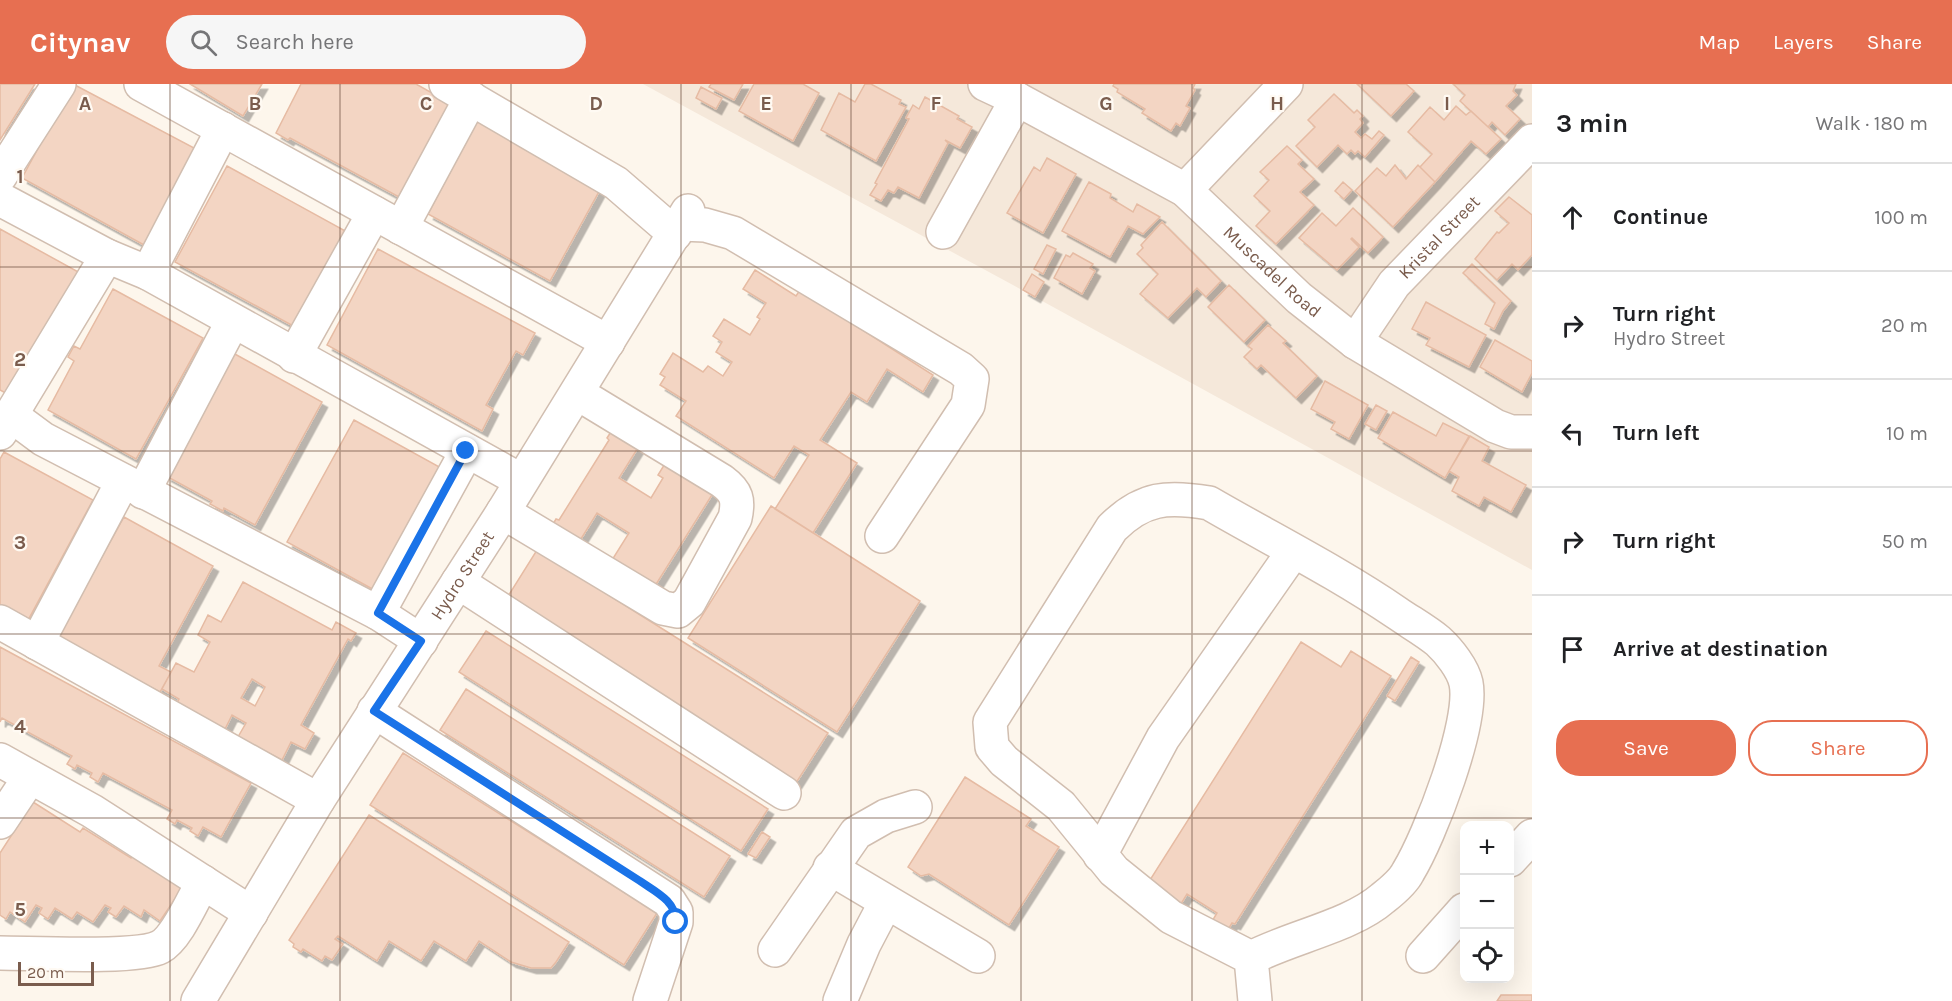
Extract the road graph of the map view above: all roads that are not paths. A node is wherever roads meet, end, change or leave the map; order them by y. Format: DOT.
graph roads {
  1 [pos="60,84"];
  2 [pos="141,84"];
  3 [pos="985,84"];
  4 [pos="1286,84"];
  5 [pos="458,91"];
  6 [pos="1017,99"];
  7 [pos="223,129"];
  8 [pos="1532,141"];
  9 [pos="0,176"];
  10 [pos="1185,190"];
  11 [pos="0,199"];
  12 [pos="387,220"];
  13 [pos="681,223"];
  14 [pos="943,232"];
  15 [pos="107,256"];
  16 [pos="148,273"];
  17 [pos="233,321"];
  18 [pos="608,342"];
  19 [pos="1355,342"];
  20 [pos="294,356"];
  21 [pos="578,393"];
  22 [pos="6,425"];
  23 [pos="1532,432"];
  24 [pos="466,451"];
  25 [pos="520,480"];
  26 [pos="133,486"];
  27 [pos="503,512"];
  28 [pos="882,536"];
  29 [pos="1293,552"];
  30 [pos="458,582"];
  31 [pos="378,613"];
  32 [pos="0,622"];
  33 [pos="421,641"];
  34 [pos="37,643"];
  35 [pos="374,711"];
  36 [pos="0,760"];
  37 [pos="30,777"];
  38 [pos="784,793"];
  39 [pos="318,800"];
  40 [pos="915,807"];
  41 [pos="0,822"];
  42 [pos="1532,836"];
  43 [pos="1100,855"];
  44 [pos="1514,856"];
  45 [pos="830,868"];
  46 [pos="203,882"];
  47 [pos="886,902"];
  48 [pos="251,913"];
  49 [pos="1460,914"];
  50 [pos="775,950"];
  51 [pos="0,953"];
  52 [pos="978,956"];
  53 [pos="1423,956"];
  54 [pos="1251,958"];
  55 [pos="198,1001"];
  56 [pos="650,1001"];
  57 [pos="840,1001"];
  58 [pos="1255,1001"];
  1 -- 9 [label="street"];
  2 -- 7 [label="street"];
  3 -- 6 [label="street, Muscadel Road"];
  4 -- 10 [label="street"];
  5 -- 12 [label="street"];
  5 -- 13 [label="street"];
  6 -- 10 [label="street, Muscadel Road"];
  6 -- 14 [label="street"];
  7 -- 12 [label="street"];
  7 -- 16 [label="street"];
  8 -- 19 [label="street, Kristal Street"];
  10 -- 19 [label="street, Muscadel Road"];
  11 -- 15 [label="street"];
  12 -- 18 [label="street"];
  12 -- 20 [label="street"];
  13 -- 18 [label="street, Hydro Street"];
  13 -- 28 [label="street"];
  15 -- 16 [label="street"];
  15 -- 22 [label="street"];
  16 -- 17 [label="street"];
  17 -- 20 [label="street"];
  17 -- 26 [label="street"];
  18 -- 21 [label="street, Hydro Street"];
  19 -- 23 [label="street, Muscadel Road"];
  20 -- 24 [label="street"];
  21 -- 25 [label="street, Hydro Street"];
  21 -- 27 [label="street"];
  22 -- 26 [label="street"];
  24 -- 25 [label="street"];
  24 -- 31 [label="street"];
  25 -- 27 [label="street, Hydro Street"];
  26 -- 31 [label="street"];
  26 -- 34 [label="street"];
  27 -- 30 [label="street, Hydro Street"];
  29 -- 43 [label="street"];
  29 -- 43 [label="street"];
  29 -- 54 [label="street"];
  30 -- 33 [label="street, Hydro Street"];
  30 -- 38 [label="street"];
  31 -- 33 [label="street"];
  32 -- 34 [label="street"];
  33 -- 35 [label="street, Hydro Street"];
  34 -- 39 [label="street"];
  35 -- 39 [label="street, Hydro Street"];
  35 -- 56 [label="street"];
  36 -- 37 [label="street"];
  37 -- 41 [label="street"];
  37 -- 46 [label="street"];
  39 -- 48 [label="street, Hydro Street"];
  40 -- 45 [label="street"];
  42 -- 44 [label="street"];
  43 -- 54 [label="street"];
  45 -- 47 [label="street"];
  45 -- 50 [label="street"];
  46 -- 48 [label="street"];
  46 -- 51 [label="street"];
  47 -- 52 [label="street"];
  47 -- 57 [label="street"];
  48 -- 55 [label="street, Hydro Street"];
  49 -- 53 [label="street"];
  54 -- 58 [label="street"];
}
